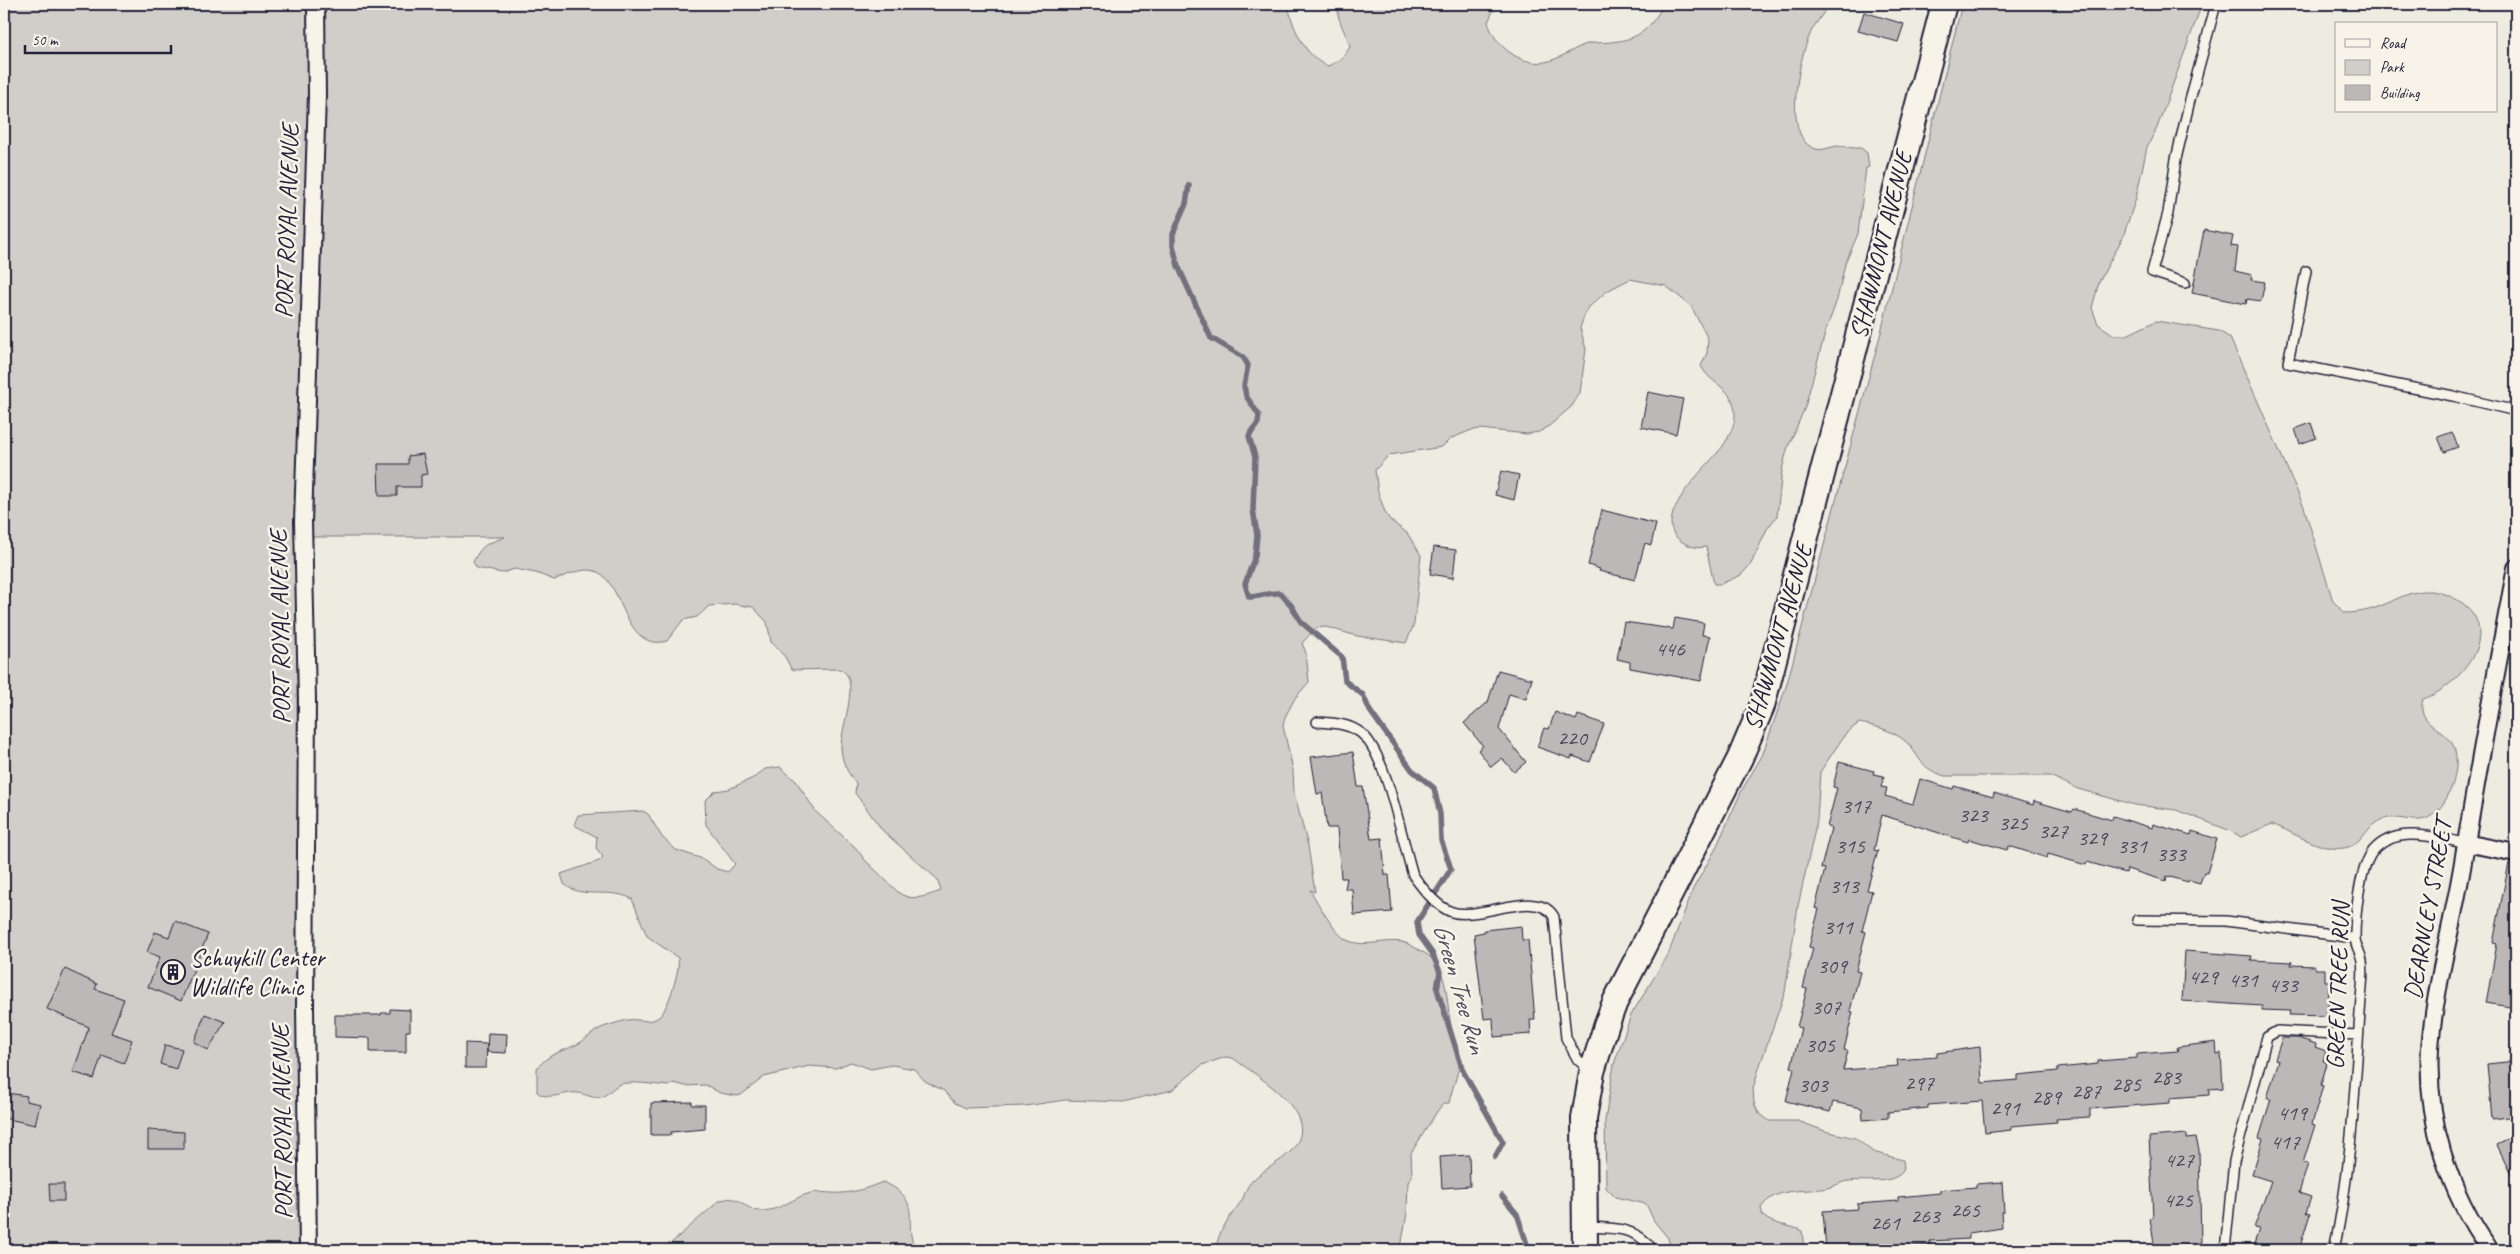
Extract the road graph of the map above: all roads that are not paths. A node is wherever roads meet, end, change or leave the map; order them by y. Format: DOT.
graph roads {
  1 [pos="316,4"];
  2 [pos="1944,4"];
  3 [pos="2216,4"];
  4 [pos="2306,271"];
  5 [pos="2185,283"];
  6 [pos="2516,411"];
  7 [pos="2516,568"];
  8 [pos="1317,722"];
  9 [pos="2466,843"];
  10 [pos="2516,853"];
  11 [pos="2137,920"];
  12 [pos="2355,938"];
  13 [pos="2358,1036"];
  14 [pos="1592,1072"];
  15 [pos="1585,1227"];
  16 [pos="308,1250"];
  17 [pos="1585,1250"];
  18 [pos="1652,1250"];
  19 [pos="2225,1250"];
  20 [pos="2334,1250"];
  21 [pos="2490,1250"];
  1 -- 16 [label="street, PORT ROYAL AVENUE"];
  2 -- 14 [label="main road, SHAWMONT AVENUE"];
  3 -- 5 [label="lane"];
  4 -- 6 [label="lane"];
  7 -- 9 [label="street, DEARNLEY STREET"];
  8 -- 14 [label="lane"];
  9 -- 10 [label="street"];
  9 -- 12 [label="lane, GREEN TREE RUN"];
  9 -- 21 [label="street, DEARNLEY STREET"];
  11 -- 12 [label="lane"];
  12 -- 13 [label="lane, GREEN TREE RUN"];
  13 -- 19 [label="lane"];
  13 -- 20 [label="lane, GREEN TREE RUN"];
  14 -- 15 [label="main road, SHAWMONT AVENUE"];
  15 -- 17 [label="main road, SHAWMONT AVENUE"];
  15 -- 18 [label="lane"];
}
